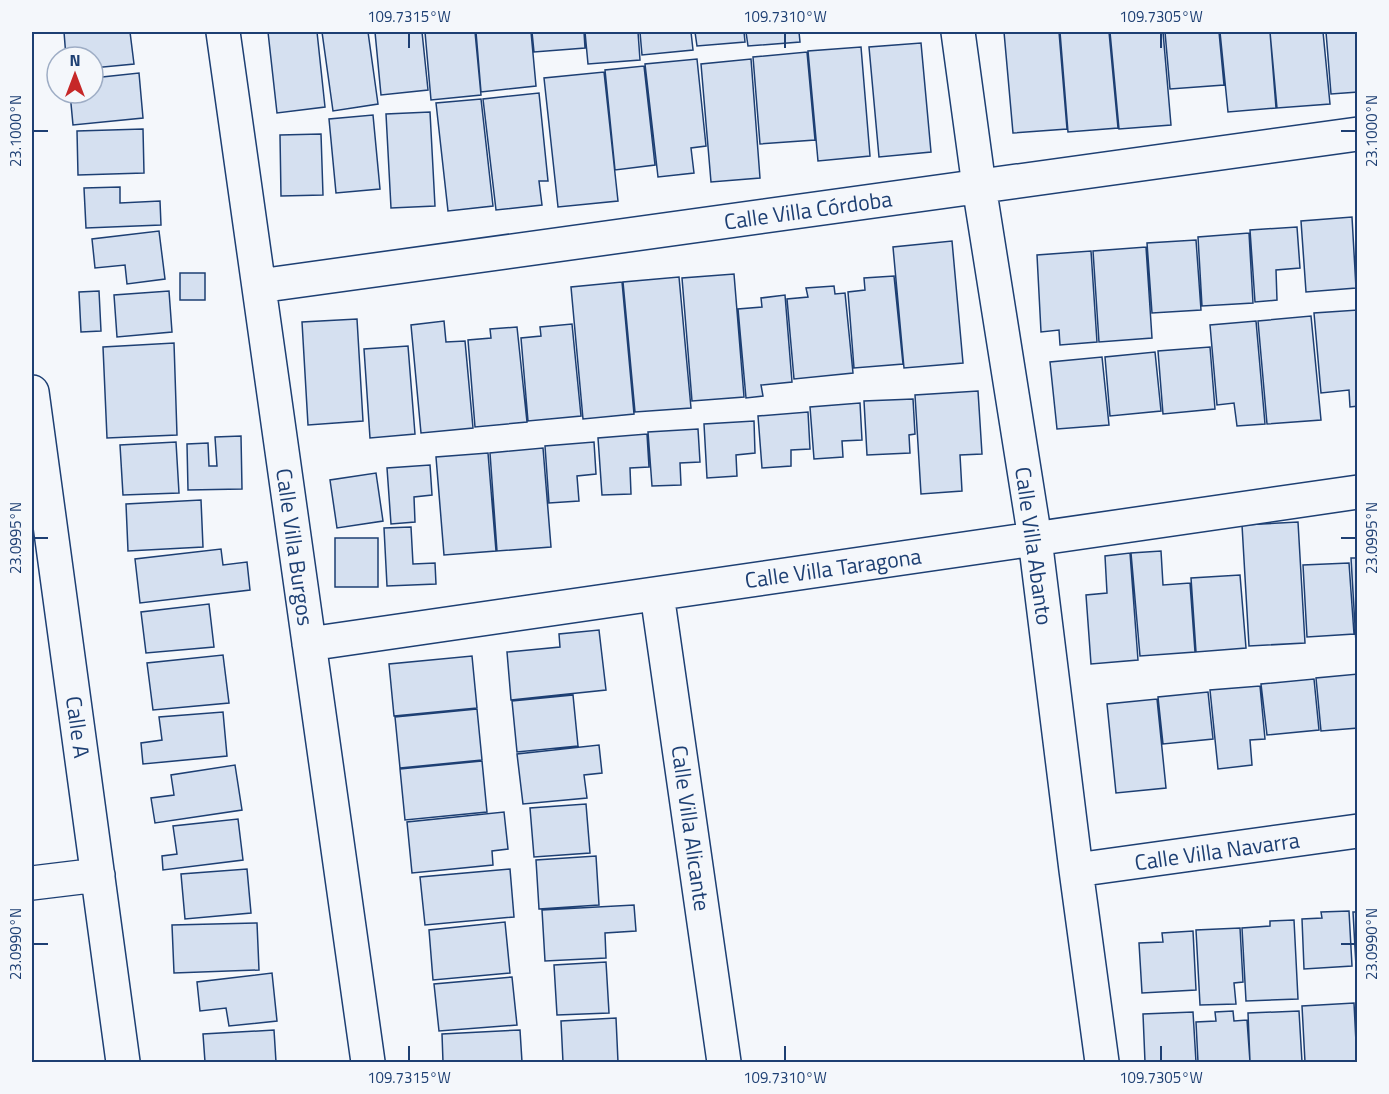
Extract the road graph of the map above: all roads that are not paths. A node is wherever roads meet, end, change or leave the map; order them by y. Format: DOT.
graph roads {
  1 [pos="223,32"];
  2 [pos="958,32"];
  3 [pos="1358,134"];
  4 [pos="979,186"];
  5 [pos="259,286"];
  6 [pos="32,392"];
  7 [pos="37,469"];
  8 [pos="1358,492"];
  9 [pos="1035,539"];
  10 [pos="657,594"];
  11 [pos="309,644"];
  12 [pos="1358,831"];
  13 [pos="1076,870"];
  14 [pos="98,875"];
  15 [pos="32,883"];
  16 [pos="123,1062"];
  17 [pos="368,1062"];
  18 [pos="724,1062"];
  19 [pos="1102,1062"];
  1 -- 5 [label="street, Calle Villa Burgos"];
  2 -- 4 [label="street, Calle Villa Abanto"];
  3 -- 4 [label="street, Calle Villa Córdoba"];
  4 -- 5 [label="street, Calle Villa Córdoba"];
  4 -- 9 [label="street, Calle Villa Abanto"];
  5 -- 11 [label="street, Calle Villa Burgos"];
  6 -- 7 [label="street, Calle A"];
  7 -- 14 [label="street, Calle A"];
  8 -- 9 [label="street, Calle Villa Taragona"];
  9 -- 10 [label="street, Calle Villa Taragona"];
  9 -- 13 [label="street, Calle Villa Abanto"];
  10 -- 11 [label="street, Calle Villa Taragona"];
  10 -- 18 [label="street, Calle Villa Alicante"];
  11 -- 17 [label="street, Calle Villa Burgos"];
  12 -- 13 [label="street, Calle Villa Navarra"];
  13 -- 19 [label="street, Calle Villa Abanto"];
  14 -- 15 [label="street"];
  14 -- 16 [label="street, Calle A"];
}
